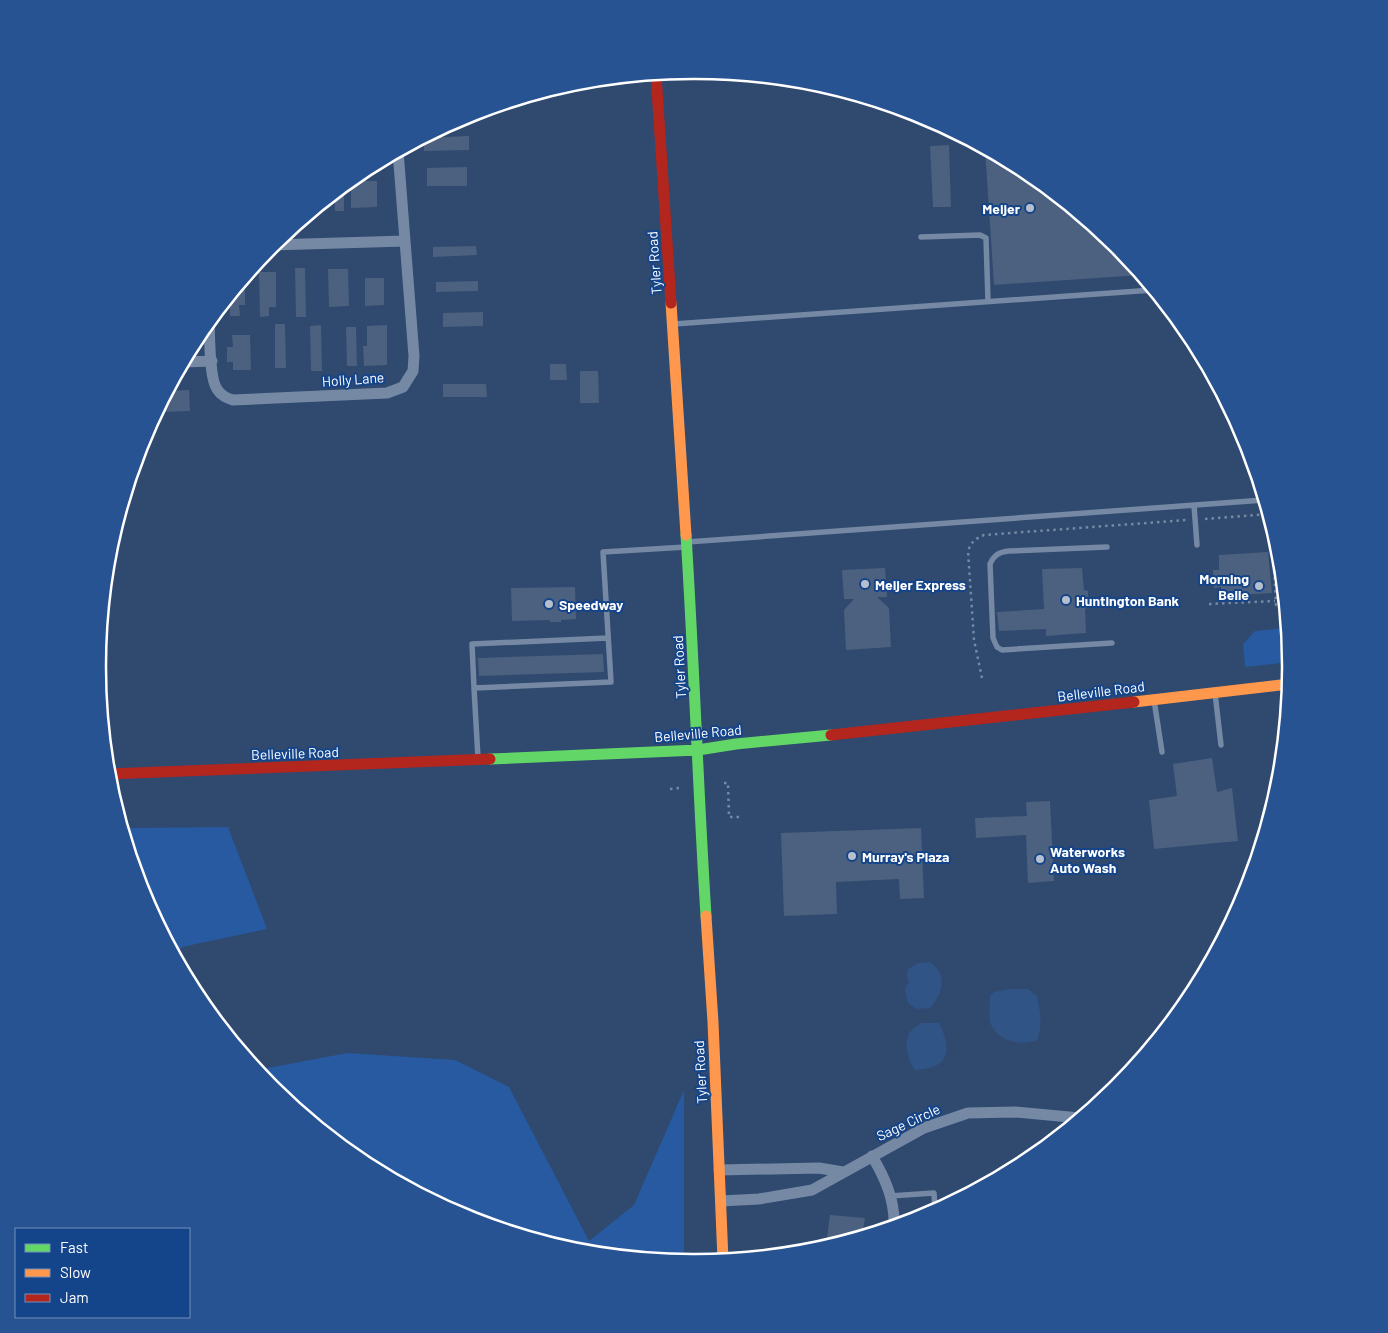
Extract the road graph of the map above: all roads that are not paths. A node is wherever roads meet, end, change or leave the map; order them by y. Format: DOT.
graph roads {
  1 [pos="656,80"];
  2 [pos="399,158"];
  3 [pos="921,237"];
  4 [pos="405,241"];
  5 [pos="285,245"];
  6 [pos="1145,291"];
  7 [pos="988,302"];
  8 [pos="673,324"];
  9 [pos="210,333"];
  10 [pos="212,361"];
  11 [pos="192,362"];
  12 [pos="1258,500"];
  13 [pos="1194,505"];
  14 [pos="687,545"];
  15 [pos="1197,545"];
  16 [pos="1107,547"];
  17 [pos="608,638"];
  18 [pos="1112,643"];
  19 [pos="1281,685"];
  20 [pos="474,688"];
  21 [pos="1215,693"];
  22 [pos="1154,700"];
  23 [pos="1221,745"];
  24 [pos="698,750"];
  25 [pos="1162,752"];
  26 [pos="478,760"];
  27 [pos="117,774"];
  28 [pos="1071,1117"];
  29 [pos="872,1156"];
  30 [pos="720,1170"];
  31 [pos="843,1172"];
  32 [pos="890,1196"];
  33 [pos="721,1201"];
  34 [pos="935,1203"];
  35 [pos="894,1219"];
  36 [pos="723,1253"];
  1 -- 8 [label="street, Tyler Road"];
  2 -- 4 [label="street, Holly Lane"];
  3 -- 7 [label="lane"];
  4 -- 5 [label="street"];
  4 -- 10 [label="street, Holly Lane"];
  6 -- 7 [label="lane"];
  7 -- 8 [label="lane"];
  8 -- 14 [label="street, Tyler Road"];
  9 -- 10 [label="street, Holly Lane"];
  10 -- 11 [label="street"];
  12 -- 13 [label="lane"];
  13 -- 14 [label="lane"];
  13 -- 15 [label="lane"];
  14 -- 17 [label="lane"];
  14 -- 24 [label="street, Tyler Road"];
  16 -- 18 [label="lane"];
  17 -- 20 [label="lane"];
  17 -- 20 [label="lane"];
  19 -- 21 [label="street, Belleville Road"];
  20 -- 26 [label="lane"];
  21 -- 22 [label="street, Belleville Road"];
  21 -- 23 [label="lane"];
  22 -- 24 [label="street, Belleville Road"];
  22 -- 25 [label="lane"];
  24 -- 26 [label="street, Belleville Road"];
  24 -- 30 [label="street, Tyler Road"];
  26 -- 27 [label="street, Belleville Road"];
  28 -- 29 [label="street, Sage Circle"];
  29 -- 31 [label="street, Sage Circle"];
  29 -- 32 [label="street"];
  30 -- 31 [label="street"];
  30 -- 33 [label="street, Tyler Road"];
  31 -- 33 [label="street, Sage Circle"];
  32 -- 34 [label="lane"];
  32 -- 35 [label="street"];
  33 -- 36 [label="street, Tyler Road"];
}
